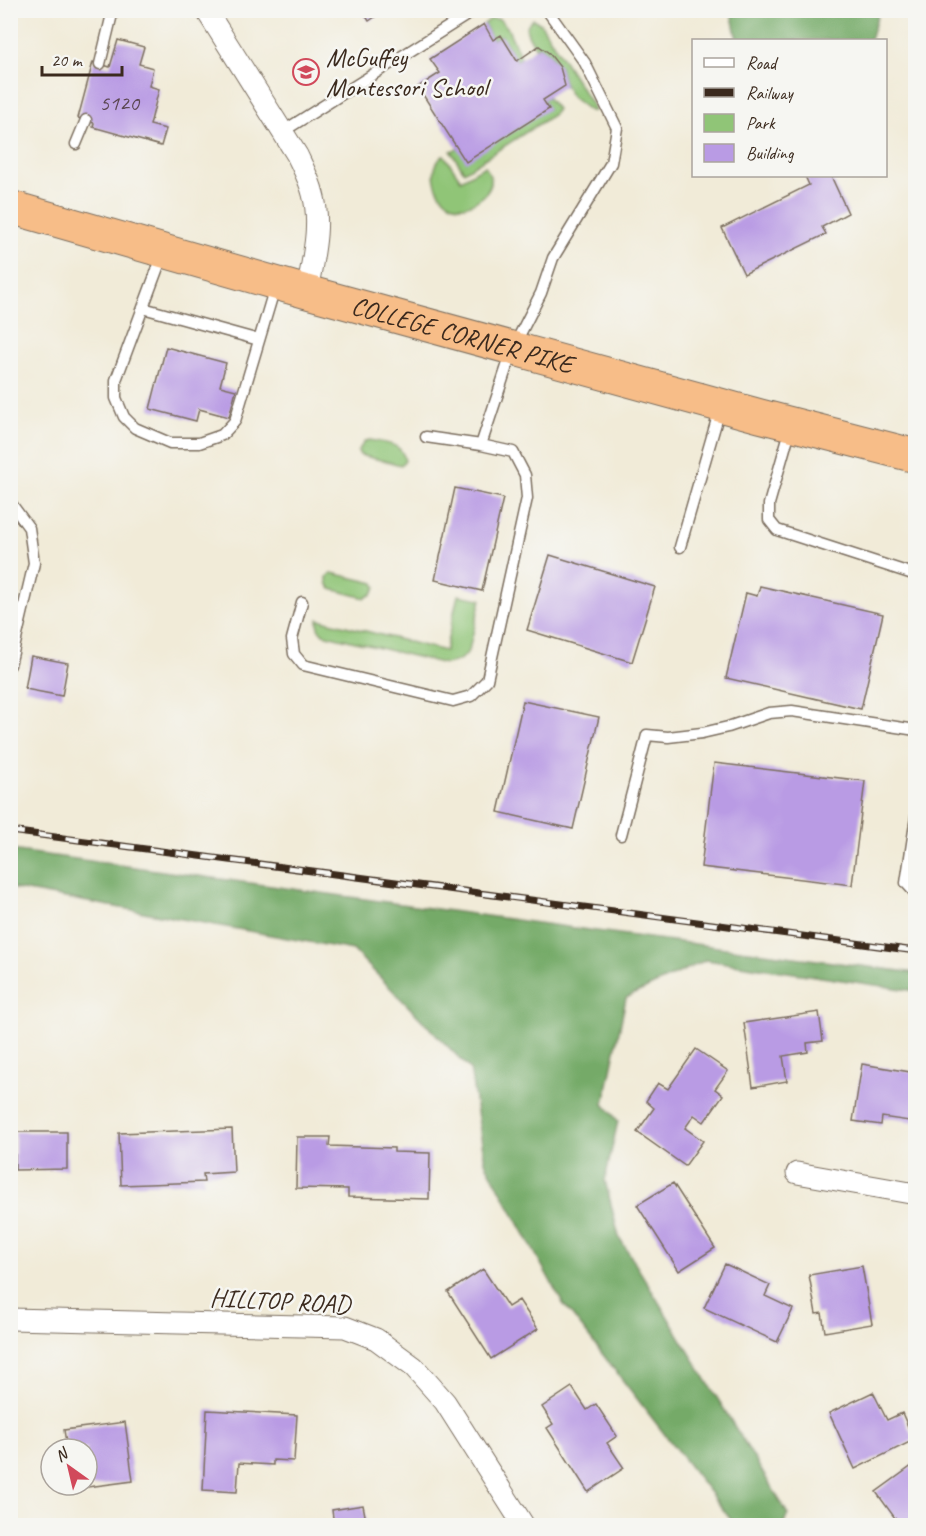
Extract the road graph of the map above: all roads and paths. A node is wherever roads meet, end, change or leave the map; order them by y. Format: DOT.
graph roads {
  1 [pos="113,10"];
  2 [pos="475,10"];
  3 [pos="547,10"];
  4 [pos="213,13"];
  5 [pos="100,64"];
  6 [pos="86,120"];
  7 [pos="282,132"];
  8 [pos="76,144"];
  9 [pos="10,207"];
  10 [pos="164,251"];
  11 [pos="276,282"];
  12 [pos="308,292"];
  13 [pos="143,308"];
  14 [pos="259,340"];
  15 [pos="513,348"];
  16 [pos="721,405"];
  17 [pos="792,424"];
  18 [pos="426,437"];
  19 [pos="481,445"];
  20 [pos="915,456"];
  21 [pos="10,502"];
  22 [pos="680,547"];
  23 [pos="915,575"];
  24 [pos="302,602"];
  25 [pos="10,665"];
  26 [pos="915,730"];
  27 [pos="915,817"];
  28 [pos="621,835"];
  29 [pos="915,894"];
  30 [pos="796,1173"];
  31 [pos="915,1194"];
  32 [pos="10,1319"];
  33 [pos="524,1526"];
  1 -- 5 [label="lane"];
  2 -- 7 [label="lane"];
  3 -- 15 [label="lane"];
  4 -- 7 [label="street"];
  6 -- 8 [label="lane"];
  7 -- 12 [label="street"];
  9 -- 10 [label="highway, COLLEGE CORNER PIKE"];
  10 -- 11 [label="highway, COLLEGE CORNER PIKE"];
  10 -- 13 [label="lane"];
  11 -- 12 [label="highway, COLLEGE CORNER PIKE"];
  11 -- 14 [label="lane"];
  12 -- 15 [label="highway, COLLEGE CORNER PIKE"];
  13 -- 14 [label="lane"];
  13 -- 14 [label="lane"];
  15 -- 16 [label="highway, COLLEGE CORNER PIKE"];
  15 -- 19 [label="lane"];
  16 -- 17 [label="highway, COLLEGE CORNER PIKE"];
  16 -- 22 [label="lane"];
  17 -- 20 [label="highway, COLLEGE CORNER PIKE"];
  17 -- 23 [label="lane"];
  18 -- 19 [label="lane"];
  19 -- 24 [label="lane"];
  21 -- 25 [label="lane"];
  26 -- 28 [label="lane"];
  27 -- 29 [label="lane"];
  30 -- 31 [label="street"];
  32 -- 33 [label="street, HILLTOP ROAD"];
}
